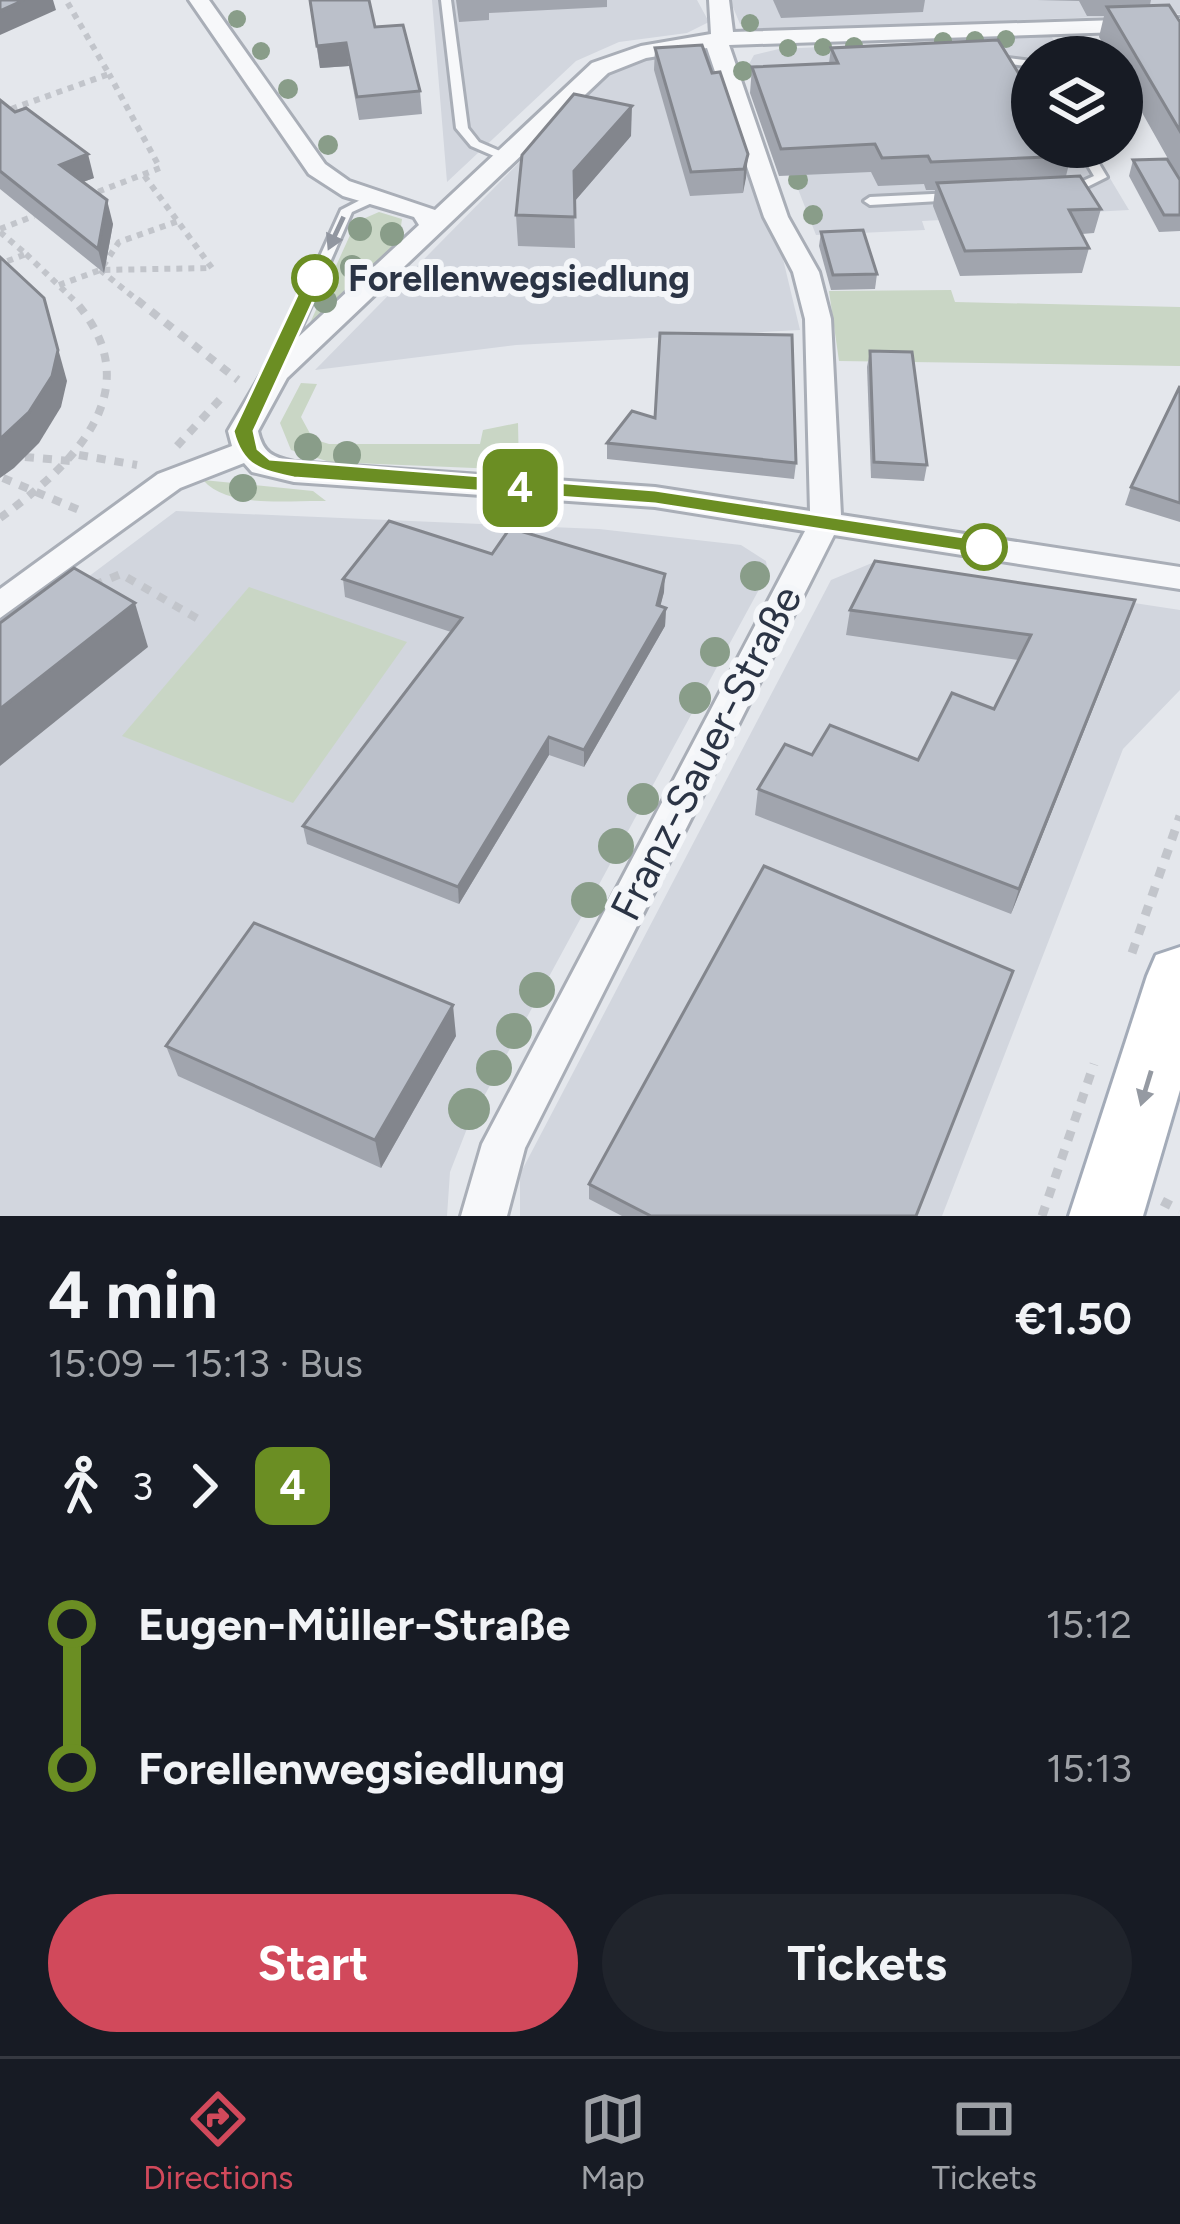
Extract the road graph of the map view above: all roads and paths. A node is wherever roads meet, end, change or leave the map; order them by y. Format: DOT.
graph roads {
  1 [pos="66,0"];
  2 [pos="199,0"];
  3 [pos="446,0"];
  4 [pos="719,0"];
  5 [pos="1180,24"];
  6 [pos="904,33"];
  7 [pos="721,39"];
  8 [pos="916,56"];
  9 [pos="978,59"];
  10 [pos="1011,62"];
  11 [pos="109,74"];
  12 [pos="0,112"];
  13 [pos="505,157"];
  14 [pos="1096,168"];
  15 [pos="143,175"];
  16 [pos="1052,193"];
  17 [pos="961,197"];
  18 [pos="80,199"];
  19 [pos="370,199"];
  20 [pos="871,201"];
  21 [pos="34,216"];
  22 [pos="181,220"];
  23 [pos="431,227"];
  24 [pos="0,230"];
  25 [pos="26,254"];
  26 [pos="0,264"];
  27 [pos="100,270"];
  28 [pos="59,285"];
  29 [pos="275,374"];
  30 [pos="248,451"];
  31 [pos="25,457"];
  32 [pos="75,458"];
  33 [pos="163,474"];
  34 [pos="3,478"];
  35 [pos="37,492"];
  36 [pos="0,518"];
  37 [pos="826,520"];
  38 [pos="111,524"];
  39 [pos="1180,578"];
  40 [pos="86,588"];
  41 [pos="0,606"];
  42 [pos="198,619"];
  43 [pos="1180,976"];
  44 [pos="484,1216"];
  45 [pos="1106,1216"];
  1 -- 11 [label="path"];
  2 -- 19 [label="street"];
  3 -- 13 [label="lane"];
  4 -- 7 [label="street, Franz-Sauer-Straße"];
  5 -- 6 [label="street"];
  6 -- 7 [label="street"];
  6 -- 8 [label="lane"];
  7 -- 13 [label="street"];
  7 -- 37 [label="street, Franz-Sauer-Straße"];
  9 -- 10 [label="lane"];
  11 -- 12 [label="path"];
  11 -- 15 [label="path"];
  13 -- 23 [label="street"];
  14 -- 16 [label="lane"];
  15 -- 18 [label="path"];
  15 -- 22 [label="path"];
  17 -- 20 [label="lane"];
  19 -- 23 [label="street"];
  19 -- 29 [label="lane, one-way"];
  21 -- 24 [label="path"];
  22 -- 27 [label="path"];
  22 -- 27 [label="path"];
  23 -- 29 [label="street"];
  24 -- 25 [label="path"];
  25 -- 26 [label="path"];
  25 -- 28 [label="path"];
  27 -- 28 [label="path"];
  27 -- 33 [label="path"];
  28 -- 32 [label="path"];
  29 -- 30 [label="street"];
  30 -- 33 [label="street"];
  30 -- 37 [label="street"];
  31 -- 32 [label="path"];
  32 -- 33 [label="path"];
  32 -- 35 [label="path"];
  33 -- 38 [label="street"];
  34 -- 35 [label="path"];
  35 -- 36 [label="path"];
  35 -- 38 [label="path"];
  37 -- 39 [label="street"];
  37 -- 44 [label="street, Franz-Sauer-Straße"];
  38 -- 41 [label="street"];
  40 -- 42 [label="path"];
  43 -- 45 [label="main road, one-way"];
}
